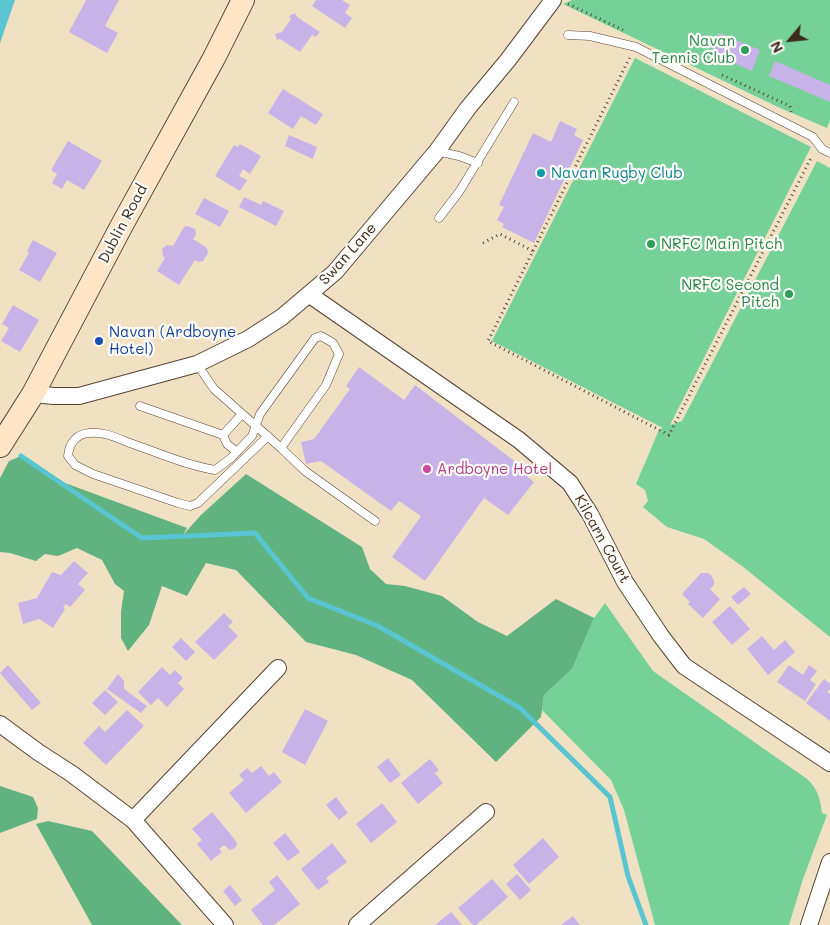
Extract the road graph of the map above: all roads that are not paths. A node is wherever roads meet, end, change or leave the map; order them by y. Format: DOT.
graph roads {
  1 [pos="243,0"];
  2 [pos="554,0"];
  3 [pos="568,35"];
  4 [pos="514,102"];
  5 [pos="828,150"];
  6 [pos="437,151"];
  7 [pos="478,163"];
  8 [pos="439,218"];
  9 [pos="310,295"];
  10 [pos="197,364"];
  11 [pos="33,394"];
  12 [pos="140,406"];
  13 [pos="242,414"];
  14 [pos="255,426"];
  15 [pos="223,435"];
  16 [pos="268,436"];
  17 [pos="0,446"];
  18 [pos="281,448"];
  19 [pos="237,452"];
  20 [pos="375,522"];
  21 [pos="278,668"];
  22 [pos="0,724"];
  23 [pos="830,763"];
  24 [pos="486,812"];
  25 [pos="133,820"];
  26 [pos="830,862"];
  27 [pos="225,925"];
  28 [pos="357,925"];
  29 [pos="809,925"];
  1 -- 11 [label="main road, Dublin Road"];
  2 -- 6 [label="street, Swan Lane"];
  3 -- 5 [label="lane"];
  4 -- 7 [label="lane"];
  6 -- 7 [label="lane"];
  6 -- 9 [label="street, Swan Lane"];
  7 -- 8 [label="lane"];
  9 -- 10 [label="street, Swan Lane"];
  9 -- 23 [label="street, Kilcarn Court"];
  10 -- 11 [label="street, Swan Lane"];
  10 -- 13 [label="lane"];
  11 -- 17 [label="main road, Dublin Road"];
  12 -- 15 [label="lane"];
  13 -- 14 [label="lane"];
  13 -- 15 [label="lane"];
  14 -- 16 [label="lane"];
  14 -- 18 [label="lane"];
  14 -- 19 [label="lane"];
  15 -- 19 [label="lane"];
  16 -- 18 [label="lane"];
  16 -- 19 [label="lane"];
  18 -- 20 [label="lane"];
  21 -- 25 [label="street"];
  22 -- 25 [label="street"];
  24 -- 28 [label="street"];
  25 -- 27 [label="street"];
  26 -- 29 [label="street"];
}
